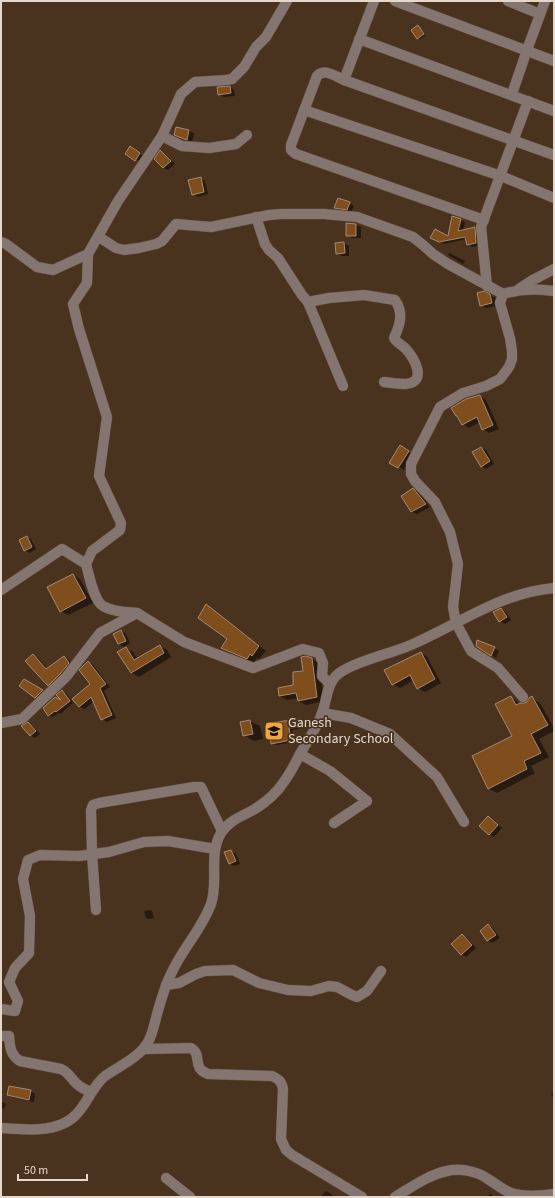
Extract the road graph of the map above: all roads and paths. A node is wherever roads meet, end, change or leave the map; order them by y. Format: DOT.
graph roads {
  1 [pos="287,1"];
  2 [pos="374,1"];
  3 [pos="394,1"];
  4 [pos="508,1"];
  5 [pos="545,1"];
  6 [pos="540,14"];
  7 [pos="359,40"];
  8 [pos="527,50"];
  9 [pos="554,61"];
  10 [pos="344,80"];
  11 [pos="512,94"];
  12 [pos="528,101"];
  13 [pos="304,110"];
  14 [pos="554,111"];
  15 [pos="247,135"];
  16 [pos="162,136"];
  17 [pos="513,141"];
  18 [pos="554,155"];
  19 [pos="500,176"];
  20 [pos="554,198"];
  21 [pos="256,217"];
  22 [pos="484,220"];
  23 [pos="99,237"];
  24 [pos="1,242"];
  25 [pos="88,254"];
  26 [pos="554,269"];
  27 [pos="487,286"];
  28 [pos="519,290"];
  29 [pos="554,291"];
  30 [pos="503,294"];
  31 [pos="308,302"];
  32 [pos="384,382"];
  33 [pos="343,386"];
  34 [pos="86,564"];
  35 [pos="554,588"];
  36 [pos="1,590"];
  37 [pos="137,613"];
  38 [pos="456,623"];
  39 [pos="330,684"];
  40 [pos="523,697"];
  41 [pos="322,714"];
  42 [pos="1,723"];
  43 [pos="300,754"];
  44 [pos="464,822"];
  45 [pos="334,823"];
  46 [pos="222,831"];
  47 [pos="215,849"];
  48 [pos="92,854"];
  49 [pos="96,910"];
  50 [pos="381,971"];
  51 [pos="166,985"];
  52 [pos="1,1009"];
  53 [pos="1,1036"];
  54 [pos="144,1048"];
  55 [pos="91,1092"];
  56 [pos="1,1128"];
  57 [pos="166,1178"];
  58 [pos="554,1194"];
  59 [pos="190,1197"];
  60 [pos="362,1197"];
  61 [pos="395,1197"];
  1 -- 16 [label="street"];
  2 -- 7 [label="street"];
  3 -- 8 [label="street"];
  4 -- 6 [label="street"];
  5 -- 6 [label="street"];
  6 -- 8 [label="street"];
  7 -- 10 [label="street"];
  7 -- 11 [label="street"];
  8 -- 9 [label="street"];
  8 -- 11 [label="street"];
  10 -- 13 [label="street"];
  10 -- 17 [label="street"];
  11 -- 12 [label="street"];
  12 -- 14 [label="street"];
  12 -- 17 [label="street"];
  13 -- 19 [label="street"];
  13 -- 22 [label="street"];
  15 -- 16 [label="street"];
  16 -- 23 [label="street"];
  17 -- 18 [label="street"];
  17 -- 19 [label="street"];
  19 -- 20 [label="street"];
  19 -- 22 [label="street"];
  21 -- 23 [label="street"];
  21 -- 27 [label="street"];
  21 -- 31 [label="street"];
  22 -- 27 [label="street"];
  23 -- 25 [label="street"];
  24 -- 25 [label="street"];
  25 -- 34 [label="street"];
  26 -- 28 [label="street"];
  27 -- 30 [label="street"];
  28 -- 29 [label="street"];
  28 -- 30 [label="street"];
  30 -- 38 [label="street"];
  31 -- 32 [label="street"];
  31 -- 33 [label="street"];
  34 -- 36 [label="street"];
  34 -- 37 [label="street"];
  35 -- 38 [label="street"];
  37 -- 39 [label="street"];
  37 -- 42 [label="street"];
  38 -- 39 [label="street"];
  38 -- 40 [label="street"];
  39 -- 41 [label="street"];
  41 -- 43 [label="street"];
  41 -- 44 [label="street"];
  43 -- 45 [label="street"];
  43 -- 46 [label="street"];
  46 -- 47 [label="street"];
  46 -- 48 [label="street"];
  47 -- 48 [label="street"];
  47 -- 51 [label="street"];
  48 -- 49 [label="street"];
  48 -- 52 [label="street"];
  50 -- 51 [label="street"];
  51 -- 54 [label="street"];
  53 -- 55 [label="street"];
  54 -- 55 [label="street"];
  54 -- 60 [label="street"];
  55 -- 56 [label="street"];
  57 -- 59 [label="street"];
  58 -- 61 [label="street"];
}
